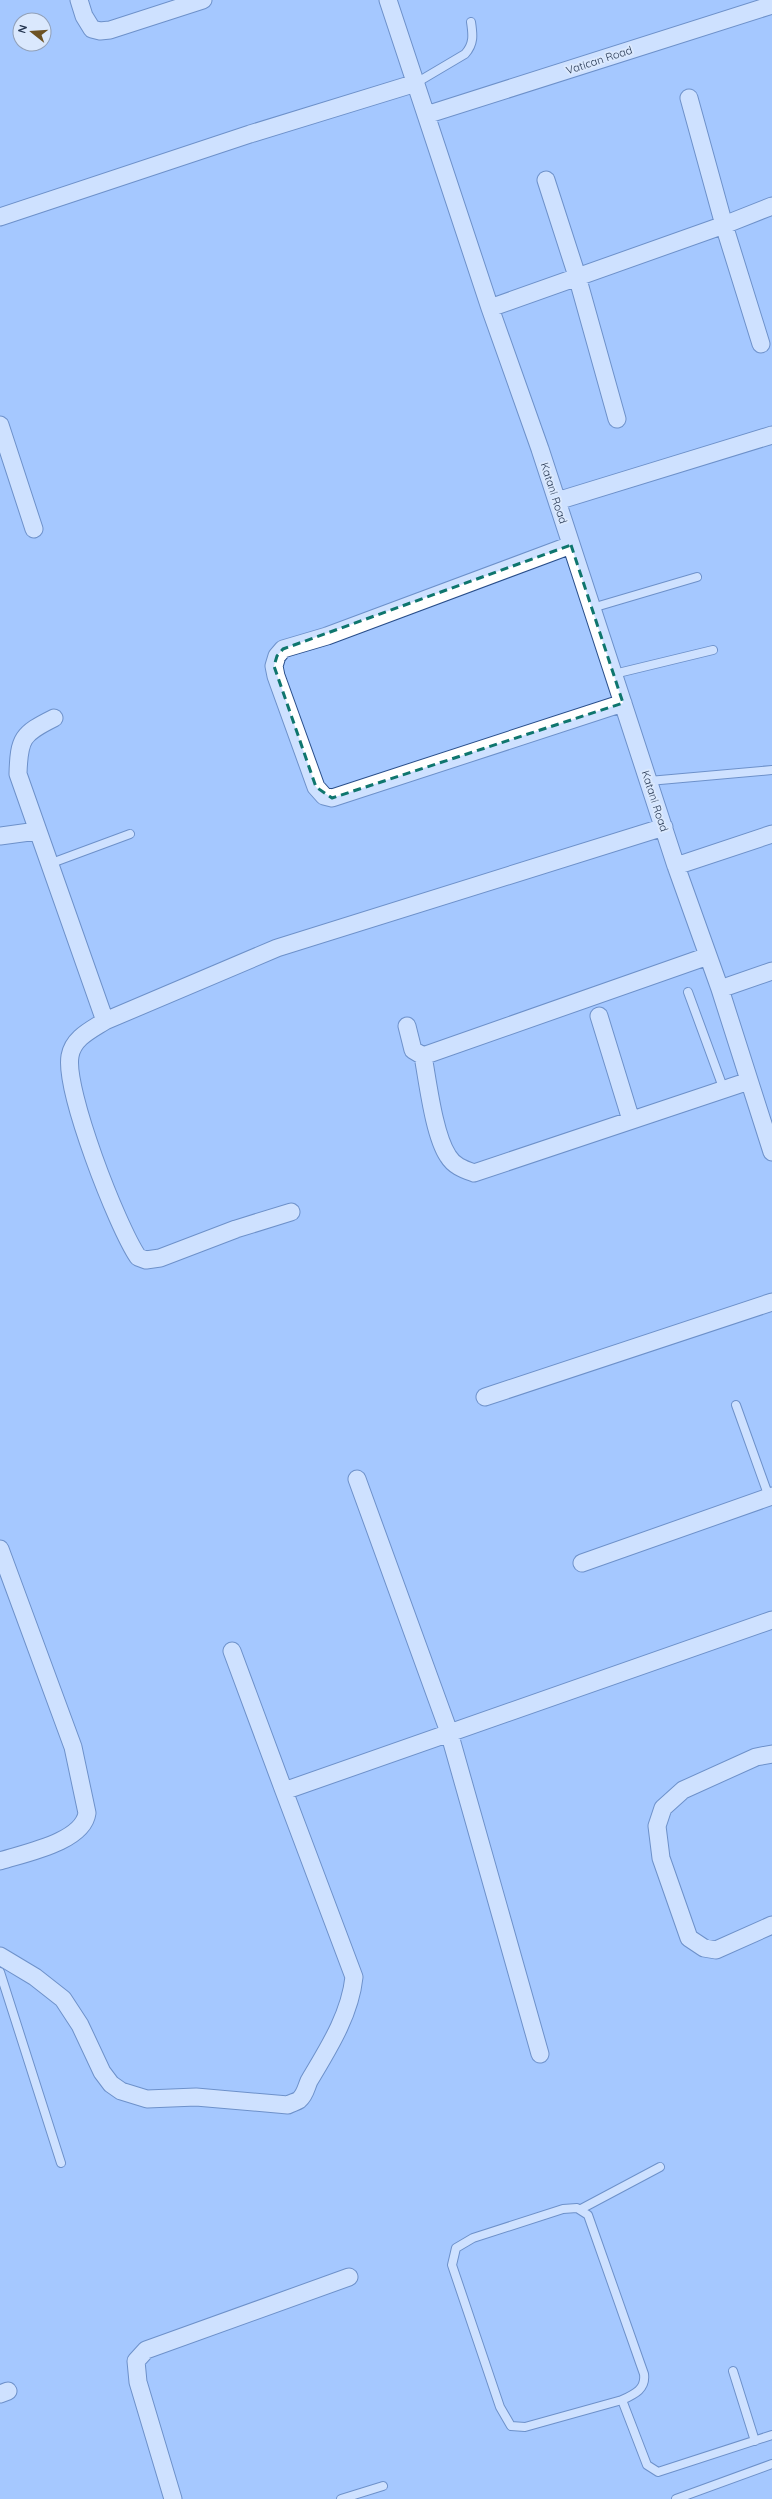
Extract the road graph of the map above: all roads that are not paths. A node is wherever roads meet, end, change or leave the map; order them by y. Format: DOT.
graph roads {
  1 [pos="79,0"];
  2 [pos="202,0"];
  3 [pos="388,0"];
  4 [pos="772,5"];
  5 [pos="471,22"];
  6 [pos="416,83"];
  7 [pos="689,98"];
  8 [pos="426,116"];
  9 [pos="546,180"];
  10 [pos="772,206"];
  11 [pos="0,217"];
  12 [pos="724,225"];
  13 [pos="577,276"];
  14 [pos="490,308"];
  15 [pos="761,344"];
  16 [pos="617,419"];
  17 [pos="0,425"];
  18 [pos="772,435"];
  19 [pos="557,501"];
  20 [pos="34,529"];
  21 [pos="572,545"];
  22 [pos="697,576"];
  23 [pos="592,608"];
  24 [pos="713,650"];
  25 [pos="614,674"];
  26 [pos="623,703"];
  27 [pos="54,718"];
  28 [pos="772,770"];
  29 [pos="649,781"];
  30 [pos="664,827"];
  31 [pos="37,831"];
  32 [pos="130,834"];
  33 [pos="772,834"];
  34 [pos="0,836"];
  35 [pos="49,864"];
  36 [pos="676,866"];
  37 [pos="708,956"];
  38 [pos="772,970"];
  39 [pos="720,989"];
  40 [pos="688,992"];
  41 [pos="599,1016"];
  42 [pos="105,1021"];
  43 [pos="407,1026"];
  44 [pos="422,1056"];
  45 [pos="749,1081"];
  46 [pos="724,1090"];
  47 [pos="631,1120"];
  48 [pos="772,1150"];
  49 [pos="291,1212"];
  50 [pos="772,1302"];
  51 [pos="485,1397"];
  52 [pos="736,1405"];
  53 [pos="357,1479"];
  54 [pos="771,1497"];
  55 [pos="0,1549"];
  56 [pos="582,1563"];
  57 [pos="772,1620"];
  58 [pos="232,1651"];
  59 [pos="449,1732"];
  60 [pos="772,1754"];
  61 [pos="284,1791"];
  62 [pos="0,1861"];
  63 [pos="772,1925"];
  64 [pos="0,1956"];
  65 [pos="0,1972"];
  66 [pos="540,2054"];
  67 [pos="62,2163"];
  68 [pos="660,2167"];
  69 [pos="580,2209"];
  70 [pos="349,2278"];
  71 [pos="733,2371"];
  72 [pos="622,2400"];
  73 [pos="772,2435"];
  74 [pos="755,2441"];
  75 [pos="772,2464"];
  76 [pos="383,2486"];
  77 [pos="173,2499"];
  78 [pos="340,2499"];
  79 [pos="676,2499"];
  1 -- 2 [label="street"];
  3 -- 6 [label="street, Katani Road"];
  4 -- 8 [label="street, Vatican Road"];
  5 -- 6 [label="lane"];
  6 -- 8 [label="street, Katani Road"];
  6 -- 11 [label="street"];
  7 -- 12 [label="street"];
  8 -- 14 [label="street, Katani Road"];
  9 -- 13 [label="street"];
  10 -- 12 [label="street"];
  12 -- 13 [label="street"];
  12 -- 15 [label="street"];
  13 -- 14 [label="street"];
  13 -- 16 [label="street"];
  14 -- 19 [label="street, Katani Road"];
  17 -- 20 [label="street"];
  18 -- 19 [label="street"];
  19 -- 21 [label="street, Katani Road"];
  21 -- 23 [label="street, Katani Road"];
  21 -- 26 [label="street"];
  22 -- 23 [label="lane"];
  23 -- 25 [label="street, Katani Road"];
  24 -- 25 [label="lane"];
  25 -- 26 [label="street, Katani Road"];
  26 -- 29 [label="street, Katani Road"];
  27 -- 31 [label="street"];
  28 -- 29 [label="lane"];
  29 -- 30 [label="street, Katani Road"];
  30 -- 36 [label="street, Katani Road"];
  30 -- 42 [label="street"];
  31 -- 34 [label="street"];
  31 -- 35 [label="street"];
  32 -- 35 [label="lane"];
  33 -- 36 [label="street"];
  35 -- 42 [label="street"];
  36 -- 37 [label="street, Katani Road"];
  37 -- 39 [label="street, Katani Road"];
  37 -- 44 [label="street"];
  38 -- 39 [label="street"];
  39 -- 45 [label="street, Katani Road"];
  40 -- 46 [label="lane"];
  41 -- 47 [label="street"];
  42 -- 49 [label="street"];
  43 -- 44 [label="street"];
  44 -- 47 [label="street"];
  45 -- 46 [label="street"];
  45 -- 48 [label="street, Katani Road"];
  46 -- 47 [label="street"];
  50 -- 51 [label="street"];
  52 -- 54 [label="lane"];
  53 -- 59 [label="street"];
  54 -- 56 [label="street"];
  55 -- 62 [label="street"];
  57 -- 59 [label="street"];
  58 -- 61 [label="street"];
  59 -- 61 [label="street"];
  59 -- 66 [label="street"];
  60 -- 63 [label="street"];
  61 -- 64 [label="street"];
  65 -- 67 [label="lane"];
  68 -- 69 [label="lane"];
  69 -- 72 [label="lane"];
  69 -- 72 [label="lane"];
  70 -- 77 [label="street"];
  71 -- 74 [label="lane"];
  72 -- 74 [label="lane"];
  73 -- 74 [label="lane"];
  75 -- 79 [label="lane"];
  76 -- 78 [label="lane"];
}
